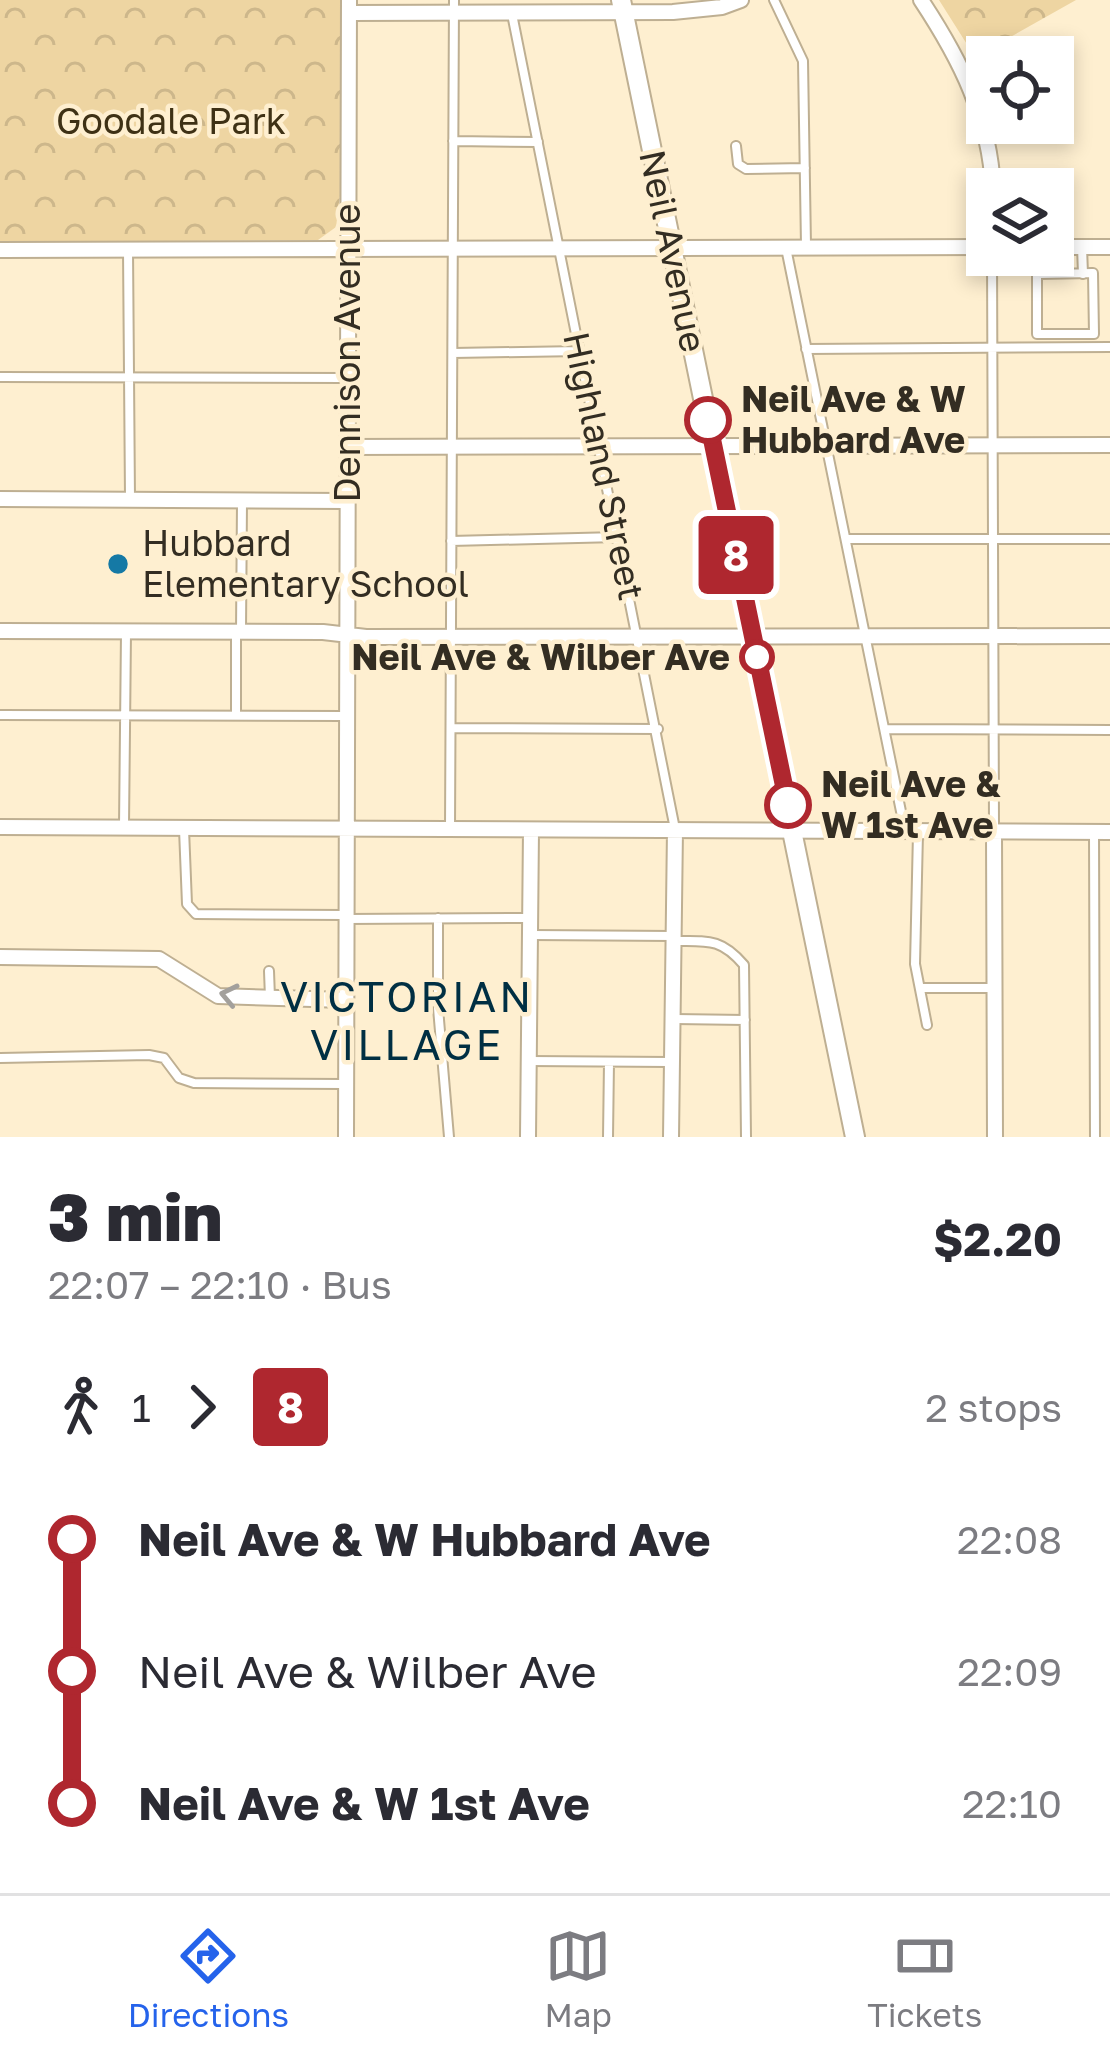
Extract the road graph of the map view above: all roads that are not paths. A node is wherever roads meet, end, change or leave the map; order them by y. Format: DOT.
graph roads {
  1 [pos="741,0"];
  2 [pos="774,0"];
  3 [pos="921,0"];
  4 [pos="349,6"];
  5 [pos="454,6"];
  6 [pos="622,6"];
  7 [pos="521,8"];
  8 [pos="453,141"];
  9 [pos="538,142"];
  10 [pos="736,146"];
  11 [pos="805,168"];
  12 [pos="992,168"];
  13 [pos="672,247"];
  14 [pos="785,247"];
  15 [pos="806,247"];
  16 [pos="966,247"];
  17 [pos="1074,247"];
  18 [pos="1082,247"];
  19 [pos="1110,247"];
  20 [pos="452,248"];
  21 [pos="559,248"];
  22 [pos="348,249"];
  23 [pos="0,250"];
  24 [pos="128,250"];
  25 [pos="1083,274"];
  26 [pos="992,276"];
  27 [pos="992,347"];
  28 [pos="1110,347"];
  29 [pos="806,349"];
  30 [pos="580,351"];
  31 [pos="453,353"];
  32 [pos="0,377"];
  33 [pos="129,377"];
  34 [pos="347,378"];
  35 [pos="992,445"];
  36 [pos="1110,445"];
  37 [pos="600,446"];
  38 [pos="713,446"];
  39 [pos="827,446"];
  40 [pos="347,447"];
  41 [pos="452,447"];
  42 [pos="0,500"];
  43 [pos="130,500"];
  44 [pos="242,500"];
  45 [pos="346,501"];
  46 [pos="618,537"];
  47 [pos="846,539"];
  48 [pos="1110,539"];
  49 [pos="993,540"];
  50 [pos="452,541"];
  51 [pos="0,631"];
  52 [pos="126,632"];
  53 [pos="239,632"];
  54 [pos="346,635"];
  55 [pos="752,636"];
  56 [pos="866,636"];
  57 [pos="993,636"];
  58 [pos="1110,636"];
  59 [pos="638,637"];
  60 [pos="451,638"];
  61 [pos="0,715"];
  62 [pos="126,715"];
  63 [pos="236,715"];
  64 [pos="345,716"];
  65 [pos="452,728"];
  66 [pos="658,729"];
  67 [pos="885,729"];
  68 [pos="993,730"];
  69 [pos="1110,730"];
  70 [pos="0,827"];
  71 [pos="124,827"];
  72 [pos="184,828"];
  73 [pos="344,828"];
  74 [pos="450,829"];
  75 [pos="531,830"];
  76 [pos="675,830"];
  77 [pos="912,831"];
  78 [pos="793,832"];
  79 [pos="994,832"];
  80 [pos="1102,832"];
  81 [pos="345,917"];
  82 [pos="438,919"];
  83 [pos="530,927"];
  84 [pos="673,939"];
  85 [pos="0,957"];
  86 [pos="269,971"];
  87 [pos="920,988"];
  88 [pos="994,988"];
  89 [pos="270,1000"];
  90 [pos="345,1000"];
  91 [pos="672,1019"];
  92 [pos="745,1020"];
  93 [pos="927,1025"];
  94 [pos="0,1058"];
  95 [pos="529,1061"];
  96 [pos="609,1062"];
  97 [pos="671,1062"];
  98 [pos="345,1084"];
  99 [pos="346,1137"];
  100 [pos="449,1137"];
  101 [pos="528,1137"];
  102 [pos="608,1137"];
  103 [pos="671,1137"];
  104 [pos="746,1137"];
  105 [pos="855,1137"];
  106 [pos="995,1137"];
  107 [pos="1095,1137"];
  1 -- 6 [label="street"];
  2 -- 11 [label="lane"];
  3 -- 12 [label="street"];
  4 -- 5 [label="street"];
  4 -- 22 [label="street, Dennison Avenue"];
  5 -- 7 [label="street"];
  5 -- 8 [label="lane"];
  6 -- 7 [label="street"];
  6 -- 13 [label="street, Neil Avenue"];
  7 -- 9 [label="lane, Highland Street"];
  8 -- 9 [label="lane"];
  8 -- 20 [label="lane"];
  9 -- 21 [label="lane, Highland Street"];
  10 -- 11 [label="lane"];
  11 -- 15 [label="lane"];
  13 -- 14 [label="street"];
  13 -- 21 [label="street"];
  13 -- 38 [label="street, Neil Avenue"];
  14 -- 15 [label="street"];
  14 -- 29 [label="lane"];
  15 -- 16 [label="street"];
  17 -- 18 [label="street"];
  18 -- 19 [label="street"];
  18 -- 25 [label="lane"];
  20 -- 21 [label="street"];
  20 -- 22 [label="street"];
  20 -- 31 [label="lane"];
  21 -- 30 [label="lane, Highland Street"];
  22 -- 24 [label="street"];
  22 -- 34 [label="street, Dennison Avenue"];
  23 -- 24 [label="street"];
  24 -- 33 [label="lane"];
  25 -- 25 [label="lane"];
  26 -- 27 [label="lane"];
  27 -- 28 [label="lane"];
  27 -- 29 [label="lane"];
  27 -- 35 [label="lane"];
  29 -- 39 [label="lane"];
  30 -- 31 [label="lane"];
  30 -- 37 [label="lane, Highland Street"];
  31 -- 41 [label="lane"];
  32 -- 33 [label="lane"];
  33 -- 34 [label="lane"];
  33 -- 43 [label="lane"];
  34 -- 40 [label="street, Dennison Avenue"];
  35 -- 36 [label="street"];
  35 -- 39 [label="street"];
  35 -- 49 [label="lane"];
  37 -- 38 [label="street"];
  37 -- 41 [label="street"];
  37 -- 46 [label="lane, Highland Street"];
  38 -- 39 [label="street"];
  38 -- 55 [label="street, Neil Avenue"];
  39 -- 47 [label="lane"];
  40 -- 41 [label="street"];
  40 -- 45 [label="street, Dennison Avenue"];
  41 -- 50 [label="lane"];
  42 -- 43 [label="street"];
  43 -- 44 [label="street"];
  44 -- 45 [label="street"];
  44 -- 53 [label="lane"];
  45 -- 54 [label="street, Dennison Avenue"];
  46 -- 50 [label="lane"];
  46 -- 59 [label="lane, Highland Street"];
  47 -- 49 [label="lane"];
  47 -- 56 [label="lane"];
  48 -- 49 [label="lane"];
  49 -- 57 [label="lane"];
  50 -- 60 [label="lane"];
  51 -- 52 [label="street"];
  52 -- 53 [label="street"];
  52 -- 62 [label="lane"];
  53 -- 54 [label="street"];
  53 -- 63 [label="lane"];
  54 -- 60 [label="street"];
  54 -- 64 [label="street, Dennison Avenue"];
  55 -- 56 [label="street"];
  55 -- 59 [label="street"];
  55 -- 78 [label="street, Neil Avenue"];
  56 -- 57 [label="street"];
  56 -- 67 [label="lane"];
  57 -- 58 [label="street"];
  57 -- 68 [label="lane"];
  59 -- 60 [label="street"];
  59 -- 66 [label="lane, Highland Street"];
  60 -- 65 [label="lane"];
  61 -- 62 [label="lane"];
  62 -- 63 [label="lane"];
  62 -- 71 [label="lane"];
  63 -- 64 [label="lane"];
  64 -- 73 [label="street, Dennison Avenue"];
  65 -- 66 [label="lane"];
  65 -- 74 [label="lane"];
  66 -- 76 [label="lane, Highland Street"];
  67 -- 68 [label="lane"];
  67 -- 77 [label="lane"];
  68 -- 69 [label="lane"];
  68 -- 79 [label="lane"];
  70 -- 71 [label="street"];
  71 -- 72 [label="street"];
  72 -- 73 [label="street"];
  72 -- 81 [label="lane"];
  73 -- 74 [label="street"];
  73 -- 81 [label="street, Dennison Avenue"];
  74 -- 75 [label="street"];
  75 -- 76 [label="street"];
  75 -- 83 [label="street"];
  76 -- 78 [label="street"];
  76 -- 84 [label="street, Highland Street"];
  77 -- 78 [label="street"];
  77 -- 79 [label="street"];
  77 -- 87 [label="lane"];
  78 -- 105 [label="street, Neil Avenue"];
  79 -- 80 [label="street"];
  79 -- 88 [label="street"];
  80 -- 107 [label="lane"];
  81 -- 82 [label="lane"];
  81 -- 90 [label="street, Dennison Avenue"];
  82 -- 83 [label="lane"];
  82 -- 100 [label="lane"];
  83 -- 84 [label="lane"];
  83 -- 95 [label="street"];
  84 -- 91 [label="street, Highland Street"];
  84 -- 92 [label="lane"];
  89 -- 85 [label="street, one-way"];
  86 -- 89 [label="lane"];
  87 -- 88 [label="lane"];
  87 -- 93 [label="lane"];
  88 -- 106 [label="street"];
  89 -- 90 [label="street"];
  90 -- 98 [label="street, Dennison Avenue"];
  91 -- 92 [label="lane"];
  91 -- 97 [label="street, Highland Street"];
  92 -- 104 [label="lane"];
  94 -- 98 [label="lane"];
  95 -- 96 [label="lane"];
  95 -- 101 [label="street"];
  96 -- 97 [label="lane"];
  96 -- 102 [label="lane"];
  97 -- 103 [label="street, Highland Street"];
  98 -- 99 [label="street, Dennison Avenue"];
}
